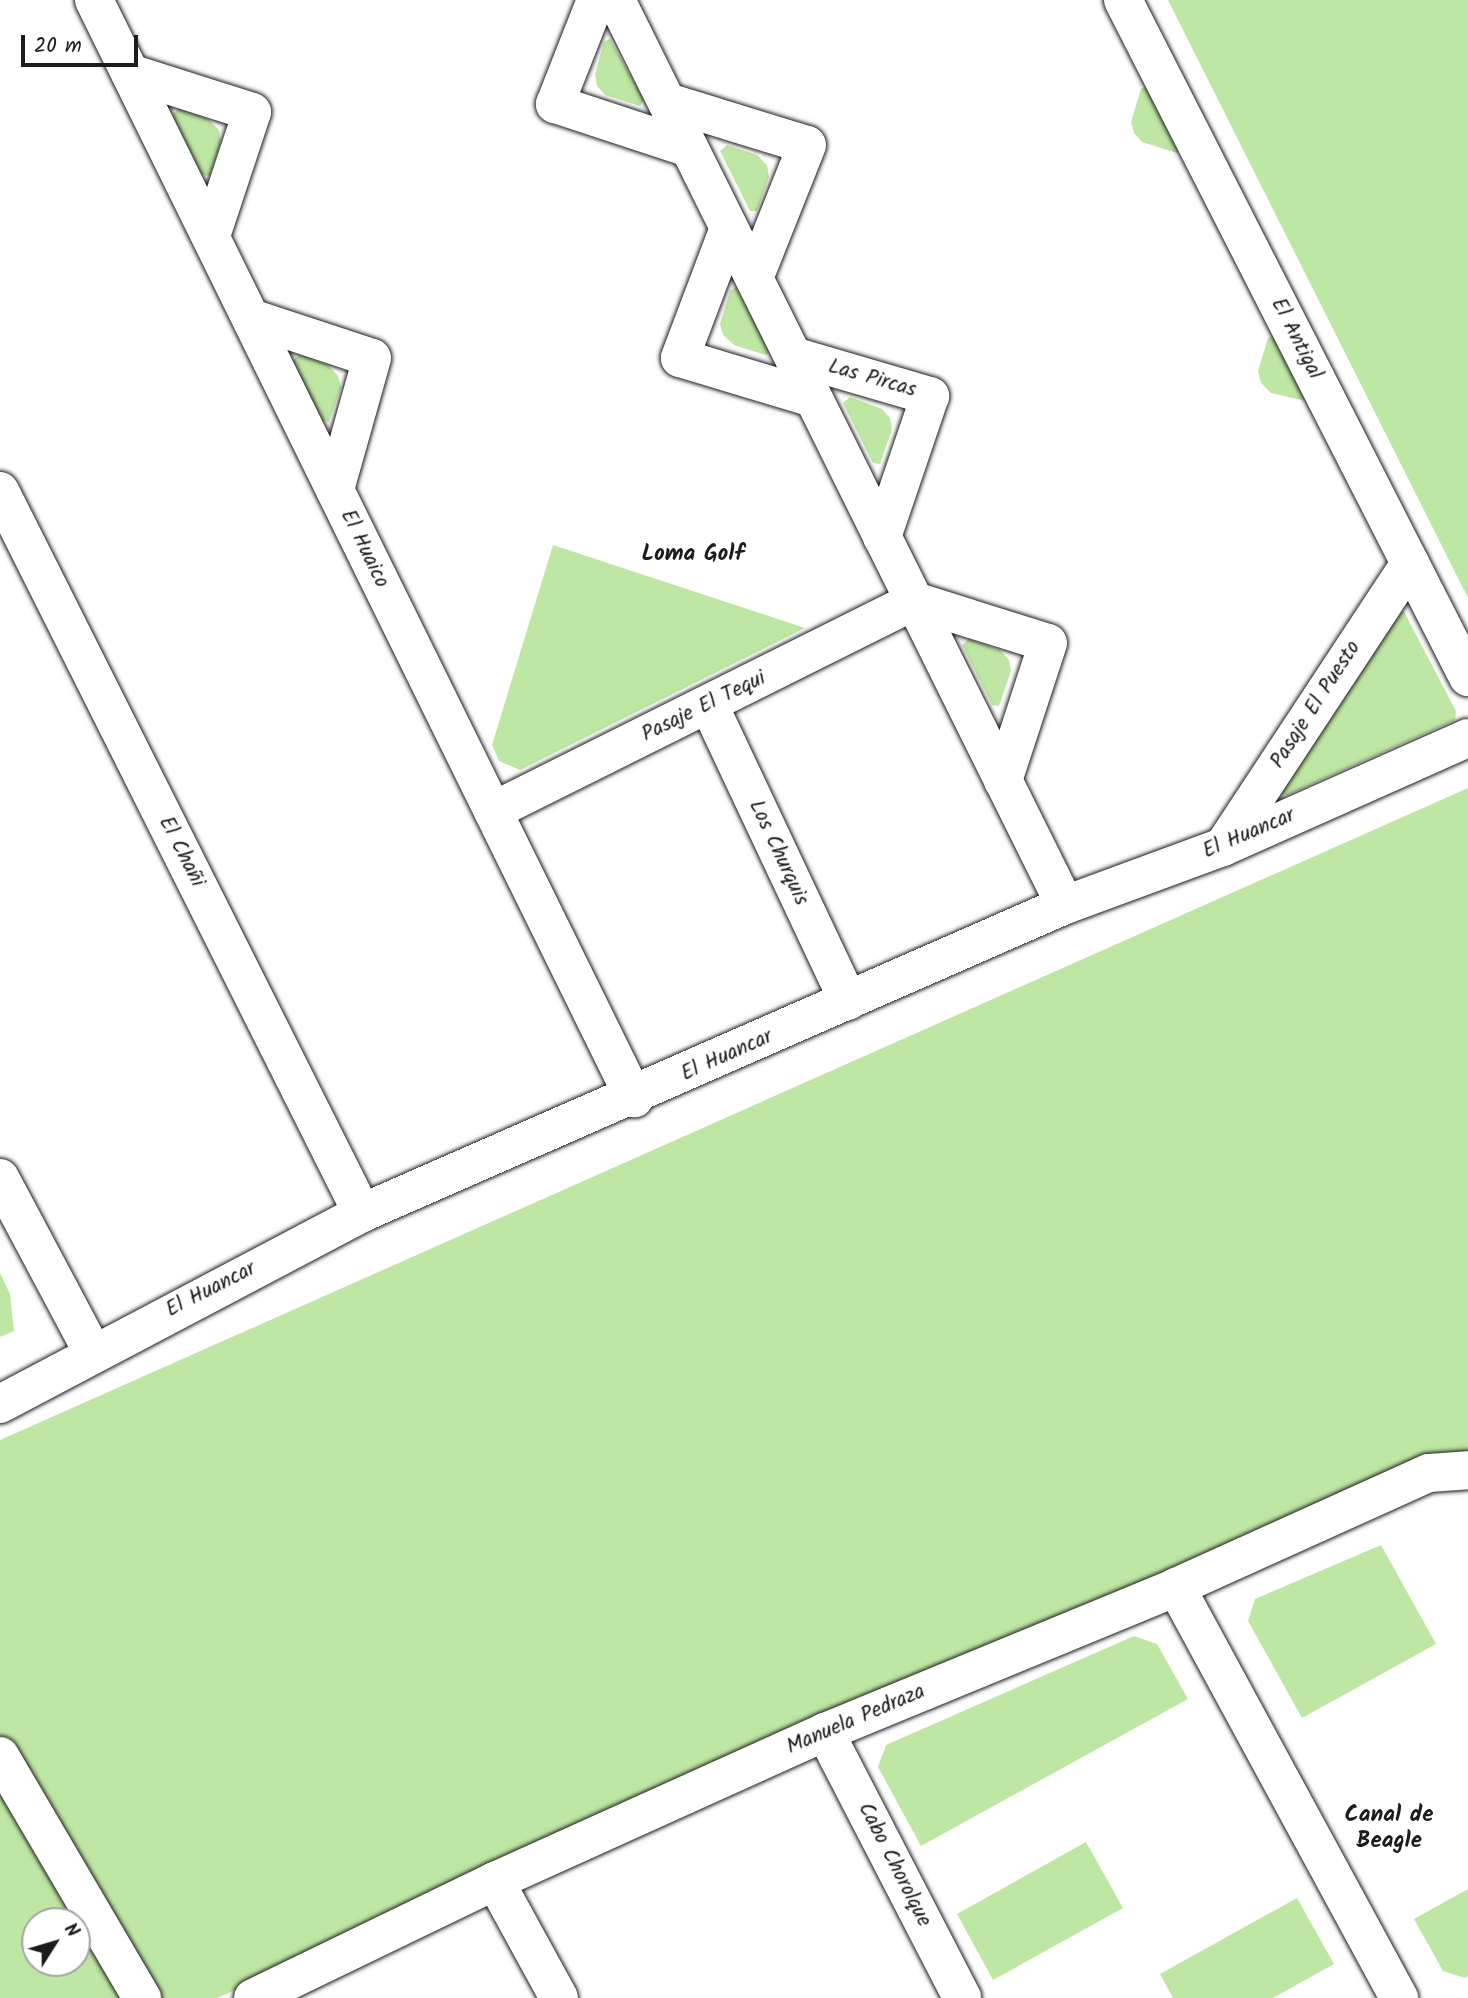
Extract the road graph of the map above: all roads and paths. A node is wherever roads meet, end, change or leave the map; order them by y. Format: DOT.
graph roads {
  1 [pos="94,0"];
  2 [pos="596,0"];
  3 [pos="1123,0"];
  4 [pos="628,8"];
  5 [pos="131,73"];
  6 [pos="667,102"];
  7 [pos="689,148"];
  8 [pos="729,228"];
  9 [pos="211,236"];
  10 [pos="754,278"];
  11 [pos="251,318"];
  12 [pos="793,356"];
  13 [pos="813,398"];
  14 [pos="335,490"];
  15 [pos="0,492"];
  16 [pos="882,537"];
  17 [pos="1410,563"];
  18 [pos="914,601"];
  19 [pos="1468,677"];
  20 [pos="709,705"];
  21 [pos="1468,737"];
  22 [pos="1003,781"];
  23 [pos="493,811"];
  24 [pos="1223,847"];
  25 [pos="1065,905"];
  26 [pos="848,1001"];
  27 [pos="634,1098"];
  28 [pos="0,1178"];
  29 [pos="362,1213"];
  30 [pos="92,1351"];
  31 [pos="0,1404"];
  32 [pos="1468,1470"];
  33 [pos="1176,1587"];
  34 [pos="825,1732"];
  35 [pos="0,1756"];
  36 [pos="495,1881"];
  37 [pos="142,1998"];
  38 [pos="253,1998"];
  39 [pos="559,1998"];
  40 [pos="962,1998"];
  41 [pos="1399,1998"];
  1 -- 5 [label="street, El Huaico"];
  2 -- 7 [label="street"];
  3 -- 17 [label="street, El Antigal"];
  4 -- 6 [label="street, Las Pircas"];
  5 -- 9 [label="street, El Huaico"];
  5 -- 9 [label="street"];
  6 -- 7 [label="street, Las Pircas"];
  6 -- 10 [label="street"];
  7 -- 8 [label="street, Las Pircas"];
  8 -- 10 [label="street, Las Pircas"];
  8 -- 13 [label="street, Las Pircas"];
  9 -- 11 [label="street, El Huaico"];
  10 -- 12 [label="street, Las Pircas"];
  11 -- 14 [label="street, El Huaico"];
  11 -- 14 [label="street"];
  12 -- 13 [label="street, Las Pircas"];
  12 -- 16 [label="street, Las Pircas"];
  13 -- 16 [label="street, Las Pircas"];
  14 -- 23 [label="street, El Huaico"];
  15 -- 29 [label="street, El Chañi"];
  16 -- 18 [label="street, Las Pircas"];
  17 -- 19 [label="street, El Antigal"];
  17 -- 24 [label="street, Pasaje El Puesto"];
  18 -- 20 [label="street, Pasaje El Tequi"];
  18 -- 22 [label="street, Las Pircas"];
  18 -- 22 [label="street"];
  20 -- 23 [label="street, Pasaje El Tequi"];
  20 -- 26 [label="street, Los Churquis"];
  21 -- 24 [label="street, El Huancar"];
  22 -- 25 [label="street, Las Pircas"];
  23 -- 27 [label="street, El Huaico"];
  24 -- 25 [label="street, El Huancar"];
  25 -- 26 [label="street, El Huancar"];
  26 -- 27 [label="street, El Huancar"];
  27 -- 29 [label="street, El Huancar"];
  28 -- 30 [label="street"];
  29 -- 30 [label="street, El Huancar"];
  30 -- 31 [label="street, El Huancar"];
  32 -- 33 [label="street, Manuela Pedraza"];
  33 -- 34 [label="street, Manuela Pedraza"];
  33 -- 41 [label="street"];
  34 -- 36 [label="street, Manuela Pedraza"];
  34 -- 40 [label="street, Cabo Chorolque"];
  35 -- 37 [label="street"];
  36 -- 38 [label="street, Manuela Pedraza"];
  36 -- 39 [label="street"];
}
